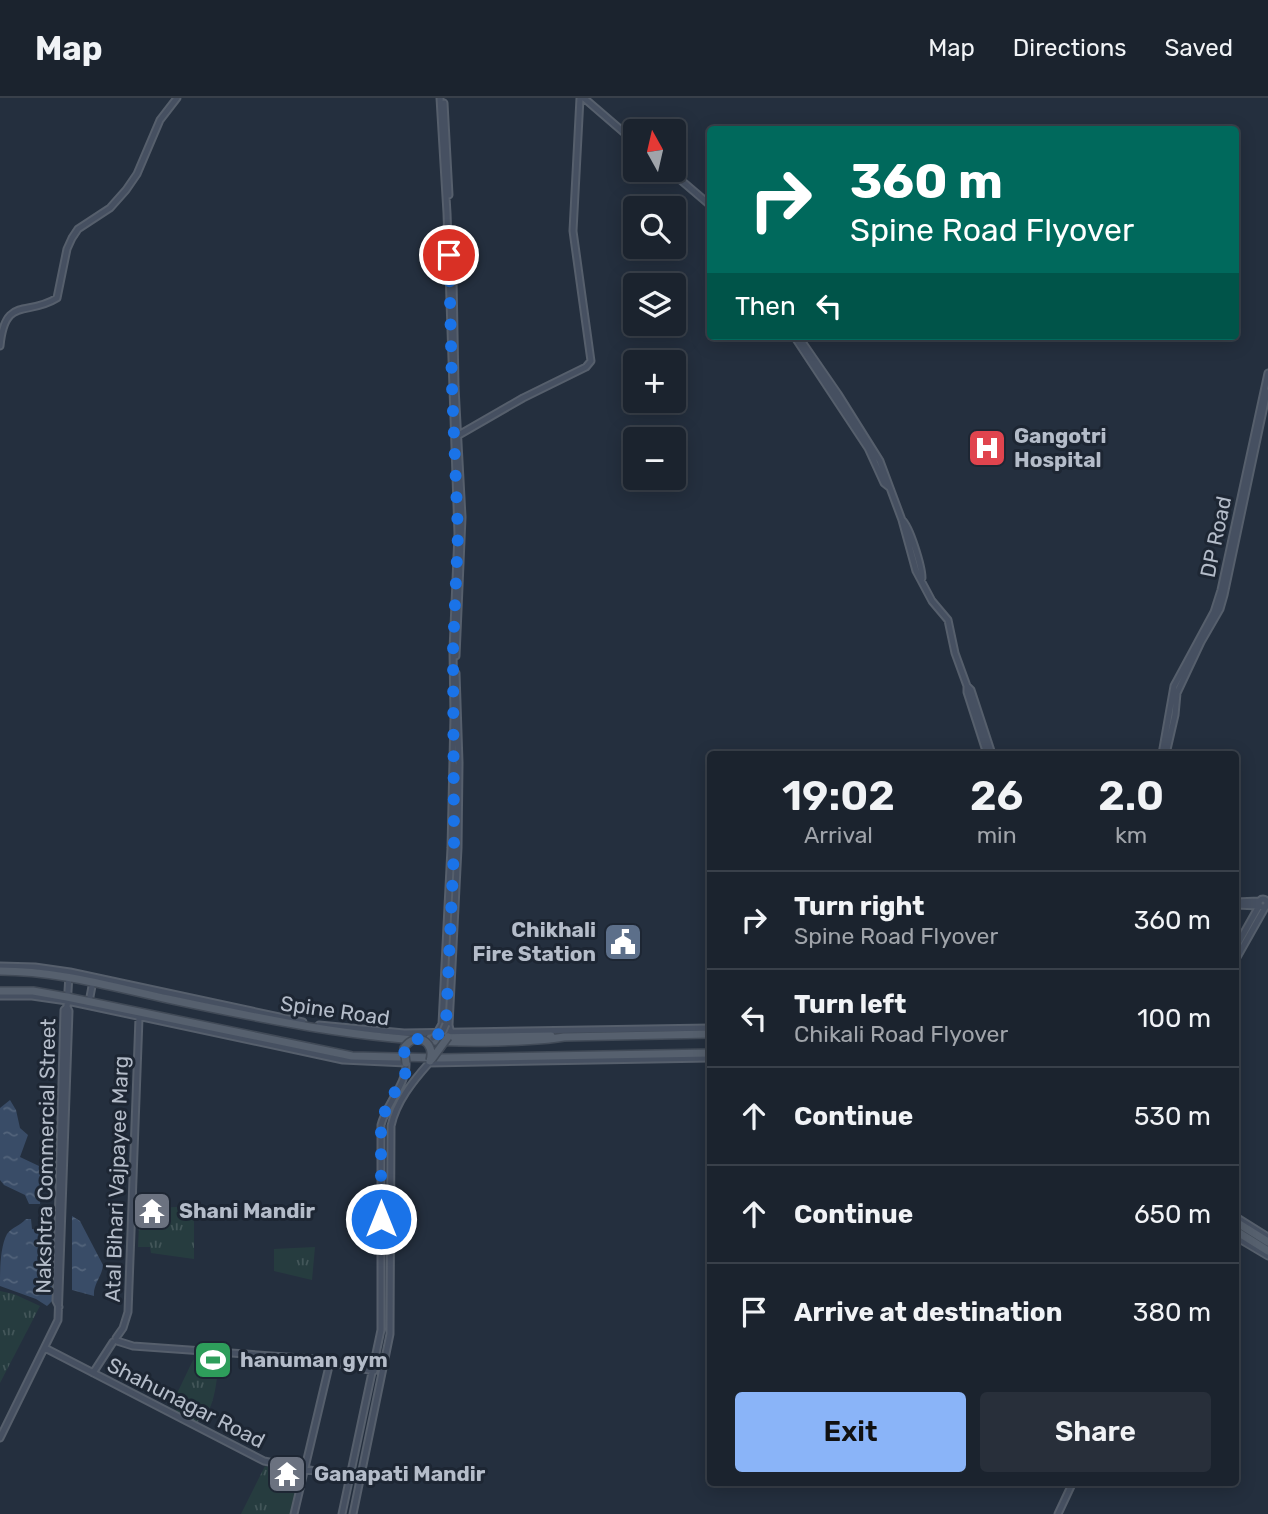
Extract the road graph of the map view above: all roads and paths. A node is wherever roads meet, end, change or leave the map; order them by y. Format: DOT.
graph roads {
  1 [pos="177,98"];
  2 [pos="442,98"];
  3 [pos="582,98"];
  4 [pos="623,132"];
  5 [pos="683,182"];
  6 [pos="707,202"];
  7 [pos="799,340"];
  8 [pos="0,346"];
  9 [pos="1268,373"];
  10 [pos="1268,389"];
  11 [pos="457,437"];
  12 [pos="1232,550"];
  13 [pos="989,751"];
  14 [pos="1165,751"];
  15 [pos="456,763"];
  16 [pos="1264,903"];
  17 [pos="1239,904"];
  18 [pos="1239,942"];
  19 [pos="1239,953"];
  20 [pos="0,969"];
  21 [pos="70,975"];
  22 [pos="93,980"];
  23 [pos="0,993"];
  24 [pos="67,1002"];
  25 [pos="89,1002"];
  26 [pos="209,1008"];
  27 [pos="139,1018"];
  28 [pos="446,1024"];
  29 [pos="707,1030"];
  30 [pos="707,1030"];
  31 [pos="354,1032"];
  32 [pos="449,1035"];
  33 [pos="435,1036"];
  34 [pos="564,1037"];
  35 [pos="419,1039"];
  36 [pos="409,1042"];
  37 [pos="707,1056"];
  38 [pos="707,1056"];
  39 [pos="430,1061"];
  40 [pos="406,1063"];
  41 [pos="1239,1219"];
  42 [pos="1239,1224"];
  43 [pos="1239,1233"];
  44 [pos="1239,1239"];
  45 [pos="1268,1239"];
  46 [pos="1268,1251"];
  47 [pos="1268,1256"];
  48 [pos="115,1341"];
  49 [pos="45,1348"];
  50 [pos="330,1362"];
  51 [pos="374,1371"];
  52 [pos="93,1373"];
  53 [pos="0,1438"];
  54 [pos="304,1468"];
  55 [pos="350,1478"];
  56 [pos="360,1480"];
  57 [pos="1071,1486"];
  58 [pos="294,1514"];
  59 [pos="342,1514"];
  60 [pos="353,1514"];
  61 [pos="1060,1514"];
  1 -- 8 [label="street"];
  2 -- 11 [label="street"];
  3 -- 4 [label="street"];
  3 -- 11 [label="street"];
  5 -- 6 [label="street"];
  7 -- 13 [label="street"];
  9 -- 12 [label="street, DP Road"];
  10 -- 12 [label="street, DP Road"];
  11 -- 15 [label="street"];
  12 -- 14 [label="street, DP Road"];
  15 -- 28 [label="street"];
  15 -- 32 [label="street"];
  15 -- 33 [label="street"];
  16 -- 17 [label="street"];
  16 -- 18 [label="street"];
  16 -- 19 [label="street"];
  20 -- 21 [label="main road, Spine Road"];
  21 -- 22 [label="main road, Spine Road"];
  21 -- 24 [label="street, Nakshtra Commercial Street"];
  22 -- 25 [label="street"];
  22 -- 26 [label="main road, Spine Road"];
  22 -- 31 [label="street, Spine Road"];
  23 -- 24 [label="main road, Spine Road"];
  24 -- 25 [label="main road, Spine Road"];
  24 -- 27 [label="street, Spine Road"];
  24 -- 49 [label="street, Nakshtra Commercial Street"];
  25 -- 37 [label="main road, Spine Road"];
  26 -- 31 [label="main road, Spine Road"];
  26 -- 36 [label="main road"];
  27 -- 40 [label="street, Spine Road"];
  27 -- 48 [label="street, Atal Bihari Vajpayee Marg"];
  28 -- 32 [label="street, bridge"];
  28 -- 33 [label="street, bridge"];
  29 -- 32 [label="street, Spine Road"];
  30 -- 34 [label="main road, Spine Road"];
  31 -- 33 [label="street, Spine Road"];
  31 -- 34 [label="main road, Spine Road"];
  32 -- 33 [label="main road, bridge"];
  32 -- 34 [label="main road"];
  32 -- 39 [label="main road, bridge"];
  33 -- 35 [label="main road, bridge"];
  35 -- 36 [label="main road, bridge"];
  35 -- 39 [label="main road, bridge"];
  36 -- 40 [label="main road, bridge"];
  38 -- 39 [label="street, Spine Road"];
  39 -- 56 [label="street"];
  40 -- 51 [label="street"];
  41 -- 45 [label="street"];
  42 -- 45 [label="main road"];
  43 -- 46 [label="main road"];
  44 -- 47 [label="street"];
  48 -- 50 [label="street"];
  48 -- 52 [label="street, Atal Bihari Vajpayee Marg"];
  49 -- 52 [label="street, Shahunagar Road"];
  49 -- 53 [label="street, Nakshtra Commercial Street"];
  50 -- 51 [label="street"];
  50 -- 54 [label="street"];
  51 -- 55 [label="street"];
  52 -- 54 [label="street, Shahunagar Road"];
  54 -- 55 [label="street, Shahunagar Road"];
  54 -- 58 [label="street"];
  55 -- 56 [label="street, Shahunagar Road"];
  55 -- 59 [label="street"];
  56 -- 60 [label="street"];
  57 -- 61 [label="street"];
}
